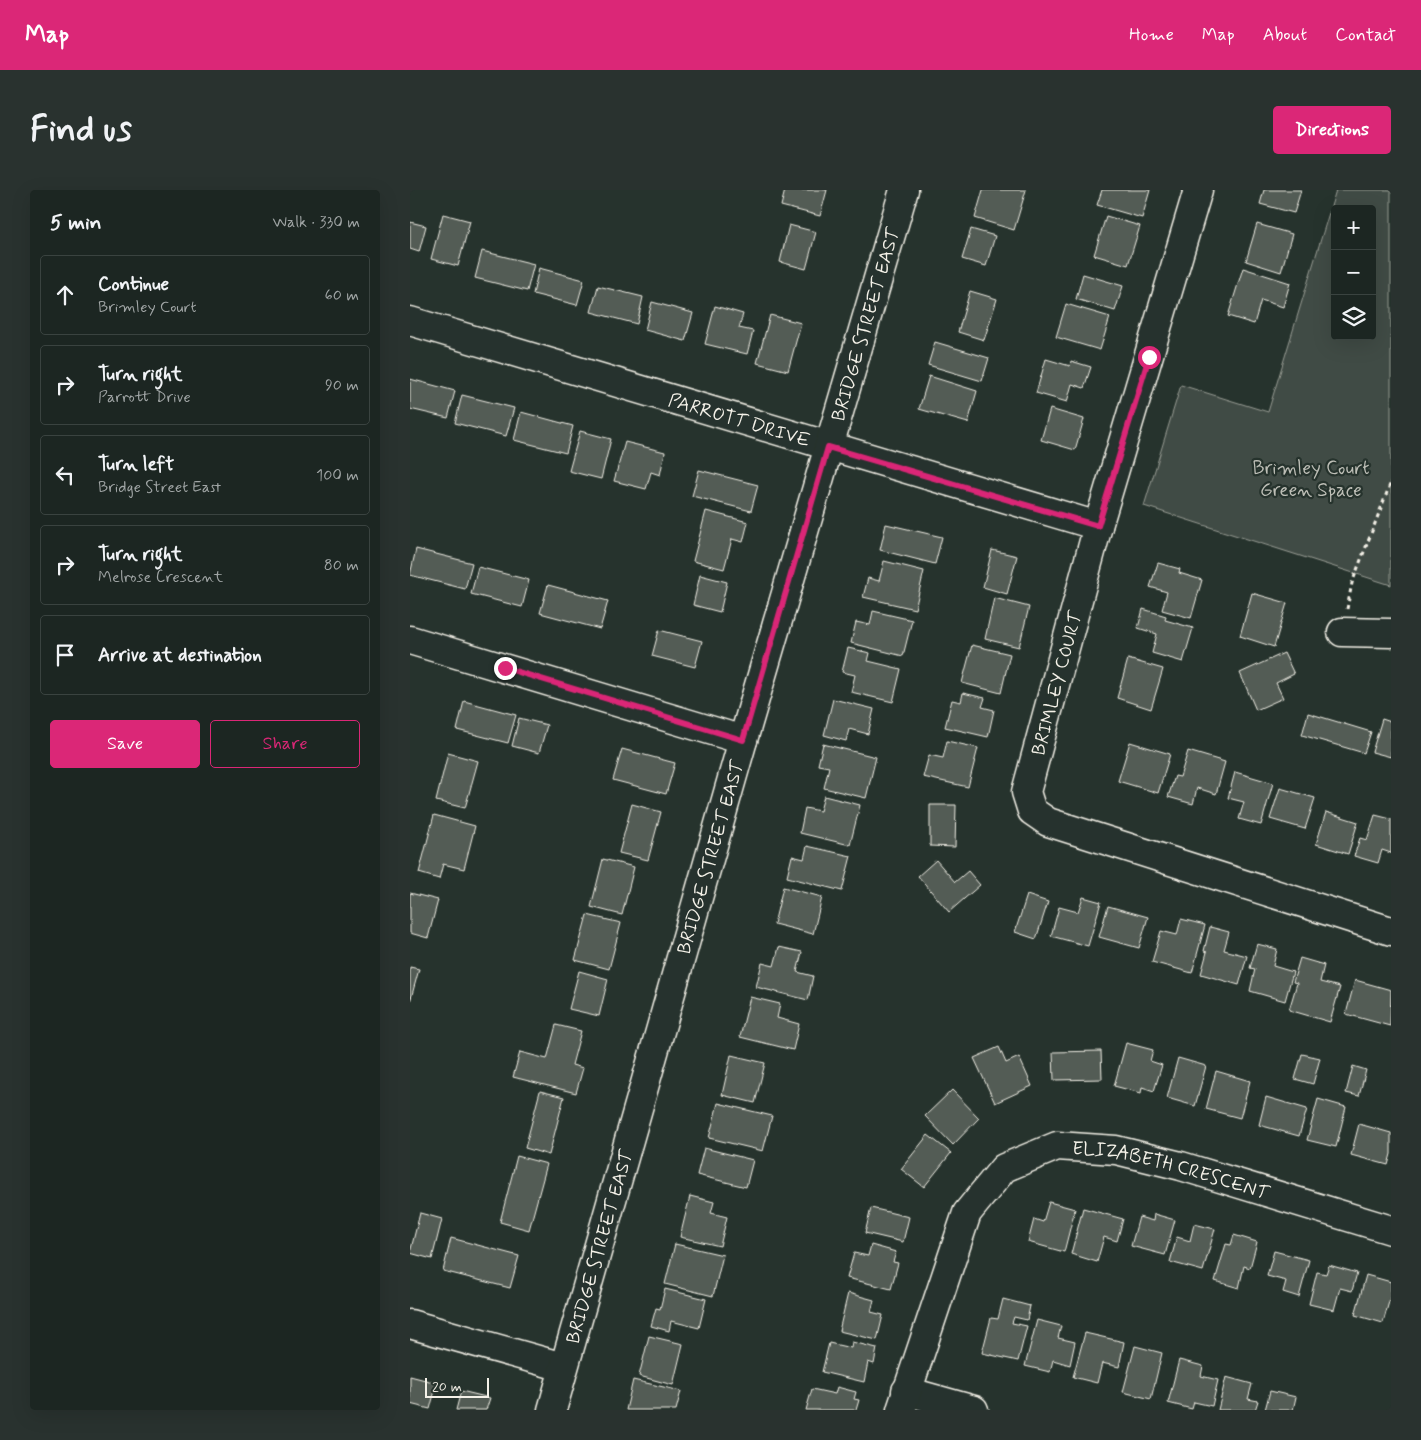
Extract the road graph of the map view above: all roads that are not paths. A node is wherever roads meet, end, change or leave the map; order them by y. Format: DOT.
graph roads {
  1 [pos="904,190"];
  2 [pos="1198,190"];
  3 [pos="410,321"];
  4 [pos="828,447"];
  5 [pos="1098,526"];
  6 [pos="1342,632"];
  7 [pos="1391,633"];
  8 [pos="410,641"];
  9 [pos="743,740"];
  10 [pos="1391,931"];
  11 [pos="1391,1230"];
  12 [pos="410,1324"];
  13 [pos="563,1367"];
  14 [pos="904,1401"];
  15 [pos="552,1410"];
  16 [pos="974,1410"];
  1 -- 4 [label="street, BRIDGE STREET EAST"];
  2 -- 5 [label="street, BRIMLEY COURT"];
  3 -- 4 [label="street, PARROTT DRIVE"];
  4 -- 5 [label="street, PARROTT DRIVE"];
  4 -- 9 [label="street, BRIDGE STREET EAST"];
  5 -- 10 [label="street, BRIMLEY COURT"];
  6 -- 7 [label="street"];
  8 -- 9 [label="street"];
  9 -- 13 [label="street, BRIDGE STREET EAST"];
  11 -- 14 [label="street, ELIZABETH CRESCENT"];
  12 -- 13 [label="street"];
  13 -- 15 [label="street, BRIDGE STREET EAST"];
  14 -- 16 [label="street"];
}
